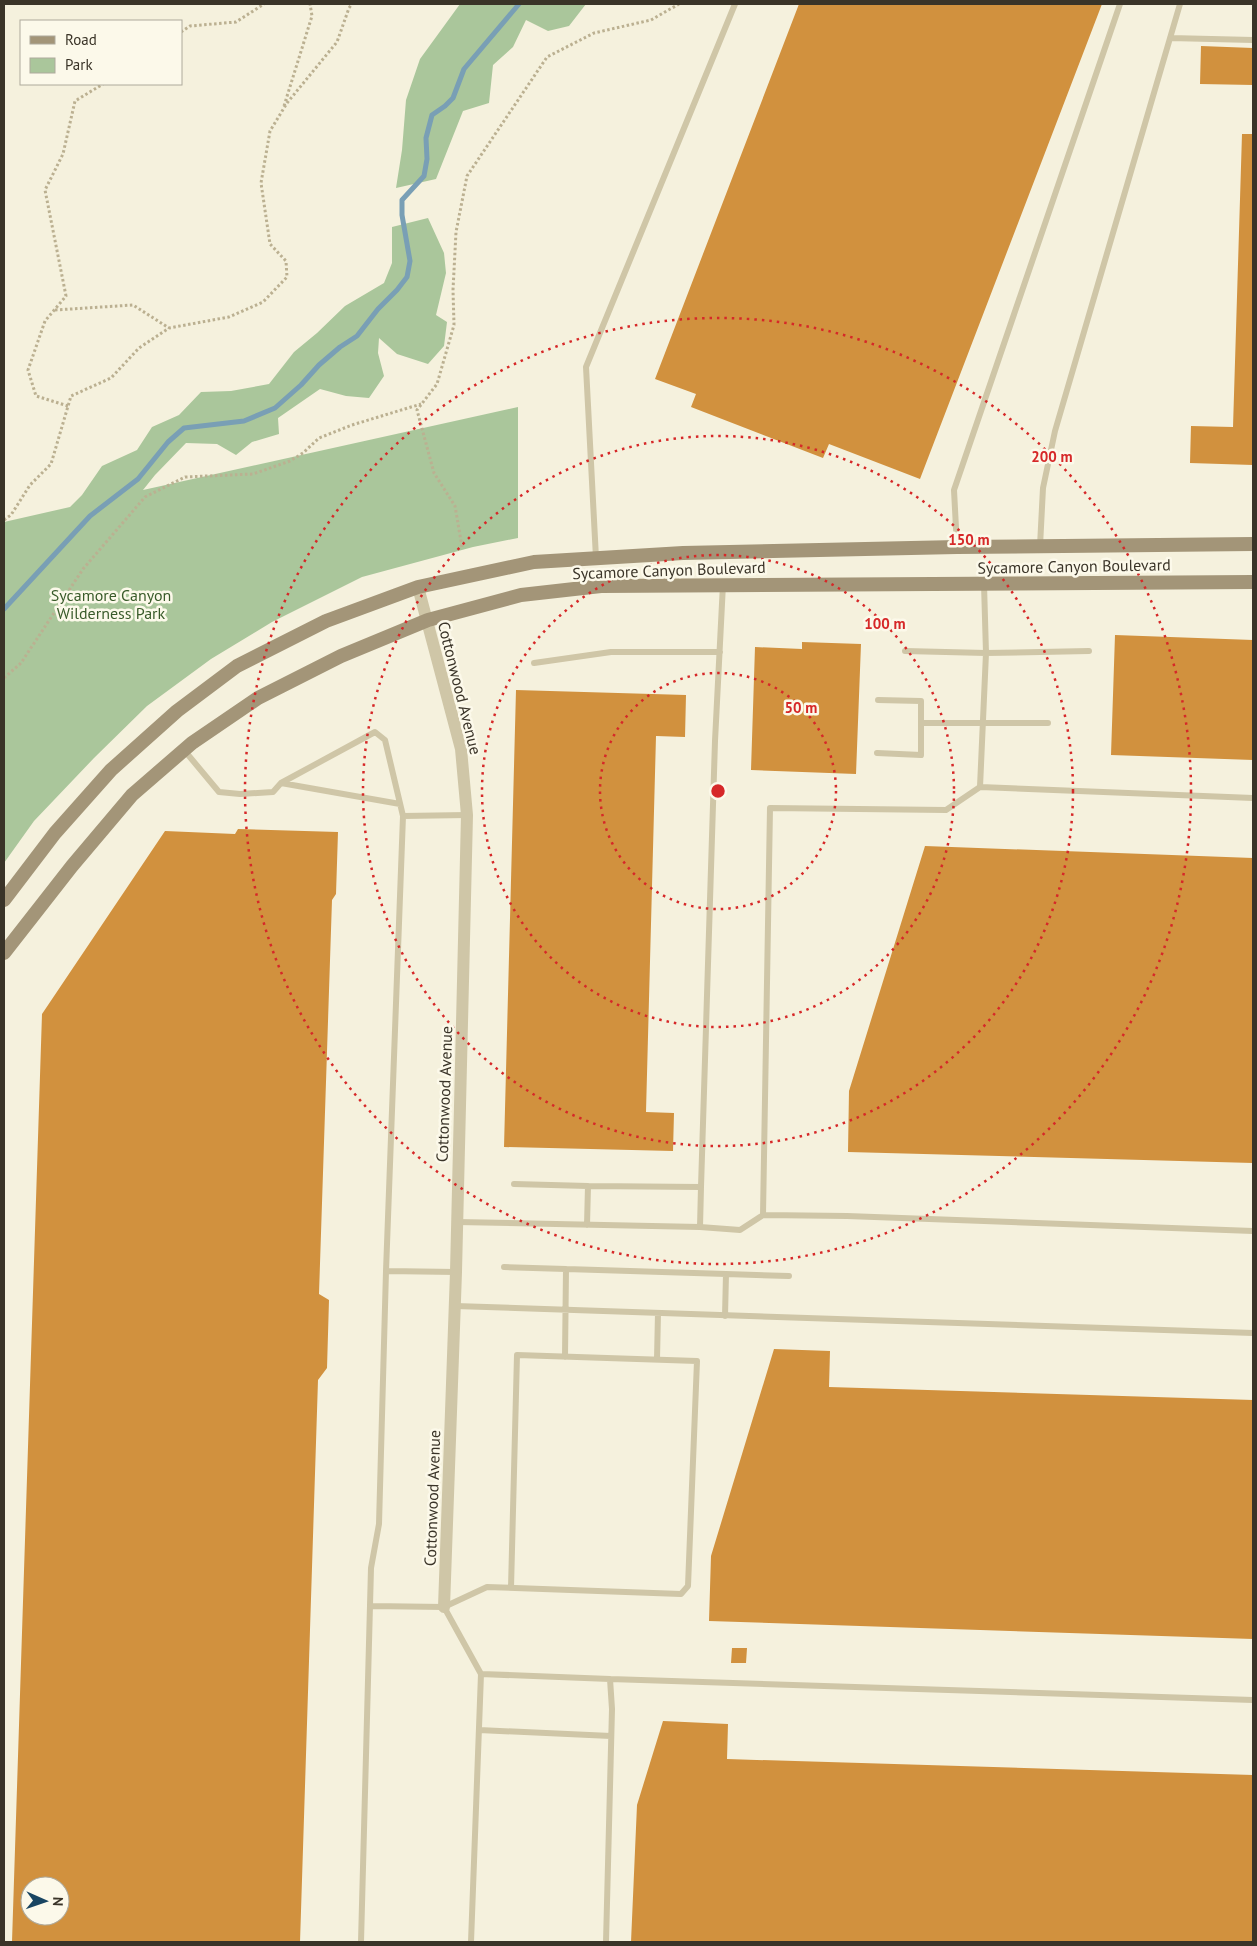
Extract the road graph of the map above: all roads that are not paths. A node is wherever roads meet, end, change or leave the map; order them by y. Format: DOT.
graph roads {
  1 [pos="735,4"];
  2 [pos="1120,4"];
  3 [pos="1180,4"];
  4 [pos="1170,38"];
  5 [pos="1253,40"];
  6 [pos="1253,544"];
  7 [pos="1040,546"];
  8 [pos="957,547"];
  9 [pos="596,558"];
  10 [pos="1253,582"];
  11 [pos="723,584"];
  12 [pos="984,584"];
  13 [pos="418,587"];
  14 [pos="428,620"];
  15 [pos="905,651"];
  16 [pos="1089,651"];
  17 [pos="720,652"];
  18 [pos="986,653"];
  19 [pos="534,663"];
  20 [pos="878,700"];
  21 [pos="921,723"];
  22 [pos="983,724"];
  23 [pos="1048,724"];
  24 [pos="184,750"];
  25 [pos="877,753"];
  26 [pos="280,783"];
  27 [pos="980,787"];
  28 [pos="1253,798"];
  29 [pos="400,804"];
  30 [pos="467,815"];
  31 [pos="403,816"];
  32 [pos="4,900"];
  33 [pos="4,953"];
  34 [pos="514,1184"];
  35 [pos="588,1186"];
  36 [pos="701,1187"];
  37 [pos="763,1216"];
  38 [pos="457,1222"];
  39 [pos="587,1225"];
  40 [pos="700,1227"];
  41 [pos="1253,1231"];
  42 [pos="504,1267"];
  43 [pos="566,1269"];
  44 [pos="386,1271"];
  45 [pos="456,1272"];
  46 [pos="726,1274"];
  47 [pos="789,1276"];
  48 [pos="455,1306"];
  49 [pos="565,1310"];
  50 [pos="658,1313"];
  51 [pos="725,1316"];
  52 [pos="1253,1333"];
  53 [pos="565,1357"];
  54 [pos="657,1359"];
  55 [pos="511,1588"];
  56 [pos="370,1606"];
  57 [pos="444,1607"];
  58 [pos="481,1674"];
  59 [pos="610,1679"];
  60 [pos="1253,1700"];
  61 [pos="479,1730"];
  62 [pos="611,1736"];
  63 [pos="361,1942"];
  64 [pos="470,1942"];
  65 [pos="606,1942"];
  1 -- 9 [label="lane"];
  2 -- 8 [label="lane"];
  3 -- 4 [label="lane"];
  4 -- 5 [label="lane"];
  4 -- 7 [label="lane"];
  6 -- 7 [label="main road, Sycamore Canyon Boulevard"];
  7 -- 8 [label="main road, Sycamore Canyon Boulevard"];
  8 -- 9 [label="main road, Sycamore Canyon Boulevard"];
  9 -- 13 [label="main road, Sycamore Canyon Boulevard"];
  10 -- 12 [label="main road, Sycamore Canyon Boulevard"];
  11 -- 12 [label="main road, Sycamore Canyon Boulevard"];
  11 -- 14 [label="main road, Sycamore Canyon Boulevard"];
  11 -- 17 [label="lane"];
  12 -- 18 [label="lane"];
  13 -- 14 [label="street, Cottonwood Avenue"];
  13 -- 32 [label="main road, Sycamore Canyon Boulevard"];
  14 -- 24 [label="main road, Sycamore Canyon Boulevard"];
  14 -- 30 [label="street, Cottonwood Avenue"];
  15 -- 18 [label="lane"];
  16 -- 18 [label="lane"];
  17 -- 19 [label="lane"];
  17 -- 36 [label="lane"];
  18 -- 22 [label="lane"];
  20 -- 21 [label="lane"];
  21 -- 22 [label="lane"];
  21 -- 25 [label="lane"];
  22 -- 23 [label="lane"];
  22 -- 27 [label="lane"];
  24 -- 26 [label="lane"];
  24 -- 33 [label="main road, Sycamore Canyon Boulevard"];
  26 -- 29 [label="lane"];
  26 -- 29 [label="lane"];
  27 -- 28 [label="lane"];
  27 -- 37 [label="lane"];
  29 -- 31 [label="lane"];
  30 -- 31 [label="lane"];
  30 -- 38 [label="street, Cottonwood Avenue"];
  31 -- 44 [label="lane"];
  34 -- 35 [label="lane"];
  35 -- 36 [label="lane"];
  35 -- 39 [label="lane"];
  36 -- 40 [label="lane"];
  37 -- 40 [label="lane"];
  37 -- 41 [label="lane"];
  38 -- 39 [label="lane"];
  38 -- 45 [label="street, Cottonwood Avenue"];
  39 -- 40 [label="lane"];
  42 -- 43 [label="lane"];
  43 -- 46 [label="lane"];
  43 -- 49 [label="lane"];
  44 -- 45 [label="lane"];
  44 -- 56 [label="lane"];
  45 -- 48 [label="street, Cottonwood Avenue"];
  46 -- 47 [label="lane"];
  46 -- 51 [label="lane"];
  48 -- 49 [label="lane"];
  48 -- 57 [label="street, Cottonwood Avenue"];
  49 -- 50 [label="lane"];
  49 -- 53 [label="lane"];
  50 -- 51 [label="lane"];
  50 -- 54 [label="lane"];
  51 -- 52 [label="lane"];
  53 -- 54 [label="lane"];
  53 -- 55 [label="lane"];
  54 -- 55 [label="lane"];
  55 -- 57 [label="lane"];
  56 -- 57 [label="lane"];
  56 -- 63 [label="lane"];
  57 -- 58 [label="lane"];
  58 -- 59 [label="lane"];
  58 -- 61 [label="lane"];
  59 -- 60 [label="lane"];
  59 -- 62 [label="lane"];
  61 -- 62 [label="lane"];
  61 -- 64 [label="lane"];
  62 -- 65 [label="lane"];
}
